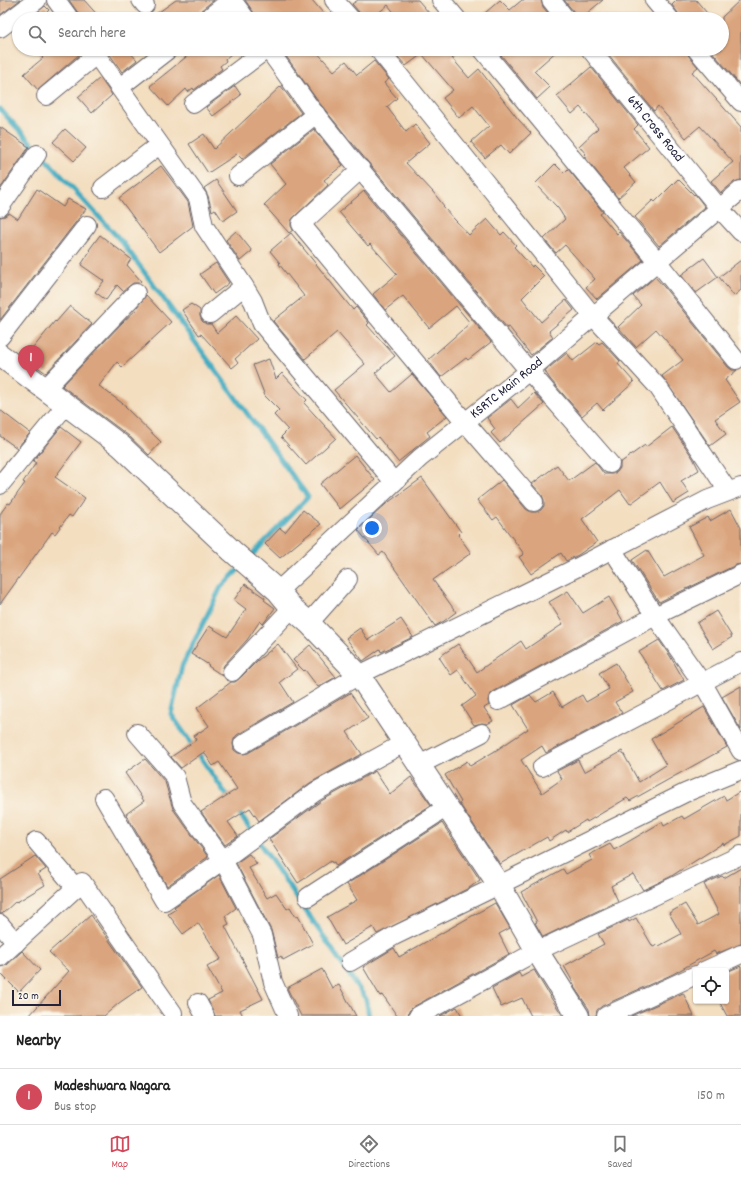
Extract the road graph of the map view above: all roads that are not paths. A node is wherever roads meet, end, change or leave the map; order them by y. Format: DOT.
graph roads {
  1 [pos="37,0"];
  2 [pos="56,0"];
  3 [pos="334,0"];
  4 [pos="441,0"];
  5 [pos="551,0"];
  6 [pos="654,0"];
  7 [pos="21,12"];
  8 [pos="65,12"];
  9 [pos="216,12"];
  10 [pos="241,12"];
  11 [pos="345,12"];
  12 [pos="451,12"];
  13 [pos="560,12"];
  14 [pos="664,12"];
  15 [pos="12,19"];
  16 [pos="0,28"];
  17 [pos="90,56"];
  18 [pos="97,56"];
  19 [pos="160,56"];
  20 [pos="258,56"];
  21 [pos="273,56"];
  22 [pos="384,56"];
  23 [pos="488,56"];
  24 [pos="596,56"];
  25 [pos="702,56"];
  26 [pos="120,87"];
  27 [pos="46,96"];
  28 [pos="741,102"];
  29 [pos="192,104"];
  30 [pos="316,114"];
  31 [pos="160,145"];
  32 [pos="37,154"];
  33 [pos="361,169"];
  34 [pos="238,176"];
  35 [pos="103,188"];
  36 [pos="741,190"];
  37 [pos="0,207"];
  38 [pos="720,209"];
  39 [pos="87,225"];
  40 [pos="741,232"];
  41 [pos="657,261"];
  42 [pos="244,286"];
  43 [pos="136,293"];
  44 [pos="210,314"];
  45 [pos="593,316"];
  46 [pos="0,336"];
  47 [pos="0,355"];
  48 [pos="736,360"];
  49 [pos="529,371"];
  50 [pos="45,389"];
  51 [pos="66,405"];
  52 [pos="465,422"];
  53 [pos="610,464"];
  54 [pos="394,482"];
  55 [pos="0,485"];
  56 [pos="735,489"];
  57 [pos="534,502"];
  58 [pos="612,549"];
  59 [pos="741,574"];
  60 [pos="348,579"];
  61 [pos="278,591"];
  62 [pos="292,608"];
  63 [pos="655,616"];
  64 [pos="309,623"];
  65 [pos="741,662"];
  66 [pos="232,672"];
  67 [pos="359,675"];
  68 [pos="702,682"];
  69 [pos="498,701"];
  70 [pos="137,733"];
  71 [pos="482,733"];
  72 [pos="404,743"];
  73 [pos="243,744"];
  74 [pos="741,750"];
  75 [pos="419,765"];
  76 [pos="542,767"];
  77 [pos="741,770"];
  78 [pos="104,798"];
  79 [pos="447,807"];
  80 [pos="36,841"];
  81 [pos="741,855"];
  82 [pos="222,860"];
  83 [pos="499,886"];
  84 [pos="75,887"];
  85 [pos="308,897"];
  86 [pos="0,924"];
  87 [pos="16,943"];
  88 [pos="537,951"];
  89 [pos="741,954"];
  90 [pos="0,957"];
  91 [pos="350,962"];
  92 [pos="711,968"];
  93 [pos="693,976"];
  94 [pos="173,1012"];
  95 [pos="288,1016"];
  96 [pos="418,1016"];
  97 [pos="578,1016"];
  98 [pos="606,1016"];
  1 -- 7 [label="street"];
  2 -- 8 [label="street"];
  3 -- 11 [label="street"];
  4 -- 12 [label="street"];
  5 -- 13 [label="street"];
  6 -- 14 [label="street"];
  9 -- 10 [label="street"];
  15 -- 16 [label="street"];
  17 -- 27 [label="street"];
  18 -- 26 [label="street"];
  19 -- 26 [label="street"];
  20 -- 29 [label="street"];
  21 -- 30 [label="street"];
  22 -- 45 [label="street"];
  23 -- 41 [label="street"];
  24 -- 38 [label="street, 6th Cross Road"];
  25 -- 28 [label="street"];
  26 -- 31 [label="street"];
  30 -- 33 [label="street"];
  30 -- 34 [label="street"];
  31 -- 35 [label="street"];
  31 -- 42 [label="street"];
  32 -- 37 [label="street"];
  33 -- 49 [label="street"];
  33 -- 52 [label="street"];
  36 -- 38 [label="street, KSRTC Main Road"];
  38 -- 40 [label="street, 6th Cross Road"];
  38 -- 41 [label="street, KSRTC Main Road"];
  39 -- 46 [label="street"];
  41 -- 45 [label="street, KSRTC Main Road"];
  41 -- 48 [label="street"];
  42 -- 44 [label="street"];
  42 -- 54 [label="street"];
  43 -- 50 [label="street"];
  45 -- 49 [label="street, KSRTC Main Road"];
  45 -- 56 [label="street"];
  47 -- 50 [label="street"];
  49 -- 52 [label="street, KSRTC Main Road"];
  49 -- 53 [label="street"];
  50 -- 51 [label="street"];
  51 -- 55 [label="street"];
  51 -- 61 [label="street"];
  52 -- 54 [label="street, KSRTC Main Road"];
  52 -- 57 [label="street"];
  54 -- 61 [label="street, KSRTC Main Road"];
  56 -- 58 [label="street"];
  58 -- 63 [label="street"];
  58 -- 67 [label="street"];
  59 -- 63 [label="street"];
  60 -- 64 [label="street"];
  61 -- 62 [label="street"];
  62 -- 64 [label="street"];
  62 -- 66 [label="street"];
  63 -- 68 [label="street"];
  63 -- 69 [label="street"];
  64 -- 67 [label="street"];
  65 -- 68 [label="street"];
  67 -- 72 [label="street"];
  67 -- 73 [label="street"];
  68 -- 74 [label="street"];
  68 -- 76 [label="street"];
  70 -- 82 [label="street"];
  71 -- 75 [label="street"];
  72 -- 75 [label="street"];
  72 -- 82 [label="street"];
  75 -- 79 [label="street"];
  77 -- 83 [label="street"];
  78 -- 82 [label="street"];
  79 -- 83 [label="street"];
  79 -- 85 [label="street"];
  80 -- 84 [label="street"];
  81 -- 88 [label="street"];
  82 -- 95 [label="street"];
  83 -- 88 [label="street"];
  83 -- 91 [label="street"];
  84 -- 87 [label="street"];
  84 -- 94 [label="street"];
  86 -- 87 [label="street"];
  87 -- 90 [label="street"];
  88 -- 96 [label="street"];
  88 -- 97 [label="street"];
  89 -- 92 [label="street"];
  93 -- 98 [label="street"];
}
